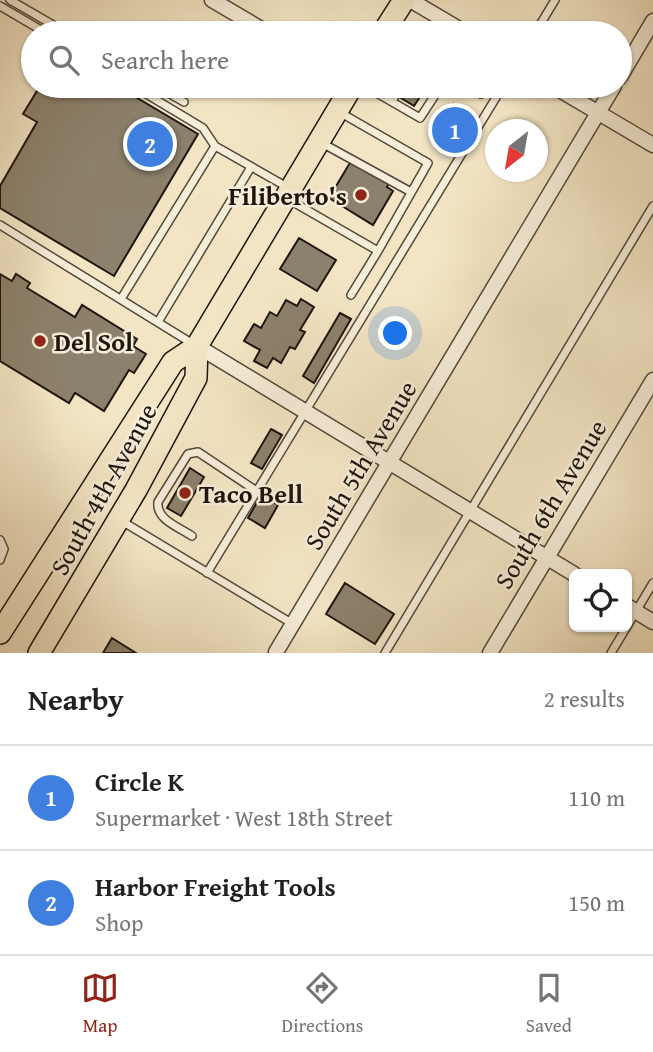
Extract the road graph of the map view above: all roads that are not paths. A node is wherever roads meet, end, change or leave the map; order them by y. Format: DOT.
graph roads {
  1 [pos="10,0"];
  2 [pos="212,0"];
  3 [pos="404,0"];
  4 [pos="410,0"];
  5 [pos="555,0"];
  6 [pos="0,5"];
  7 [pos="26,21"];
  8 [pos="46,21"];
  9 [pos="248,21"];
  10 [pos="391,21"];
  11 [pos="446,21"];
  12 [pos="542,21"];
  13 [pos="653,21"];
  14 [pos="632,57"];
  15 [pos="153,98"];
  16 [pos="177,98"];
  17 [pos="345,98"];
  18 [pos="386,98"];
  19 [pos="394,98"];
  20 [pos="433,98"];
  21 [pos="496,98"];
  22 [pos="574,98"];
  23 [pos="607,98"];
  24 [pos="392,101"];
  25 [pos="184,102"];
  26 [pos="337,111"];
  27 [pos="598,113"];
  28 [pos="319,141"];
  29 [pos="653,145"];
  30 [pos="215,146"];
  31 [pos="251,167"];
  32 [pos="411,192"];
  33 [pos="288,194"];
  34 [pos="653,206"];
  35 [pos="0,225"];
  36 [pos="378,251"];
  37 [pos="351,295"];
  38 [pos="121,299"];
  39 [pos="158,322"];
  40 [pos="197,346"];
  41 [pos="653,380"];
  42 [pos="306,412"];
  43 [pos="390,462"];
  44 [pos="258,492"];
  45 [pos="471,511"];
  46 [pos="119,519"];
  47 [pos="192,536"];
  48 [pos="0,540"];
  49 [pos="547,558"];
  50 [pos="0,560"];
  51 [pos="569,571"];
  52 [pos="207,573"];
  53 [pos="653,583"];
  54 [pos="632,608"];
  55 [pos="632,610"];
  56 [pos="653,622"];
  57 [pos="293,624"];
  58 [pos="621,632"];
  59 [pos="0,633"];
  60 [pos="39,653"];
  61 [pos="276,653"];
  62 [pos="385,653"];
  63 [pos="490,653"];
  64 [pos="611,653"];
  1 -- 8 [label="lane"];
  2 -- 9 [label="street"];
  3 -- 10 [label="main road"];
  4 -- 11 [label="street"];
  5 -- 12 [label="lane"];
  6 -- 7 [label="lane"];
  13 -- 14 [label="street"];
  15 -- 30 [label="lane"];
  16 -- 25 [label="lane"];
  17 -- 26 [label="main road, South 4th Avenue"];
  18 -- 24 [label="lane"];
  19 -- 24 [label="lane"];
  20 -- 24 [label="lane"];
  21 -- 42 [label="lane"];
  22 -- 27 [label="street"];
  23 -- 27 [label="street, South 5th Avenue"];
  26 -- 28 [label="main road, South 4th Avenue"];
  26 -- 32 [label="lane"];
  27 -- 29 [label="street"];
  27 -- 43 [label="street, South 5th Avenue"];
  28 -- 32 [label="lane"];
  28 -- 33 [label="main road, South 4th Avenue"];
  30 -- 31 [label="lane"];
  30 -- 38 [label="lane"];
  31 -- 33 [label="lane"];
  31 -- 39 [label="lane"];
  32 -- 36 [label="lane"];
  33 -- 36 [label="lane"];
  33 -- 40 [label="main road, South 4th Avenue"];
  34 -- 45 [label="lane"];
  35 -- 38 [label="lane"];
  36 -- 37 [label="lane"];
  38 -- 39 [label="lane"];
  39 -- 40 [label="lane"];
  40 -- 42 [label="street"];
  40 -- 46 [label="main road, South 4th Avenue"];
  40 -- 59 [label="main road, South 4th Avenue"];
  41 -- 49 [label="street, South 6th Avenue"];
  42 -- 43 [label="street"];
  42 -- 44 [label="lane"];
  43 -- 45 [label="street"];
  43 -- 57 [label="street, South 5th Avenue"];
  44 -- 47 [label="lane"];
  44 -- 52 [label="lane"];
  45 -- 49 [label="street"];
  45 -- 62 [label="lane"];
  46 -- 52 [label="lane"];
  46 -- 60 [label="main road, South 4th Avenue"];
  48 -- 50 [label="lane"];
  49 -- 51 [label="street"];
  49 -- 63 [label="street, South 6th Avenue"];
  52 -- 57 [label="lane"];
  53 -- 54 [label="lane"];
  55 -- 56 [label="street"];
  57 -- 61 [label="street, South 5th Avenue"];
  58 -- 64 [label="lane"];
}
